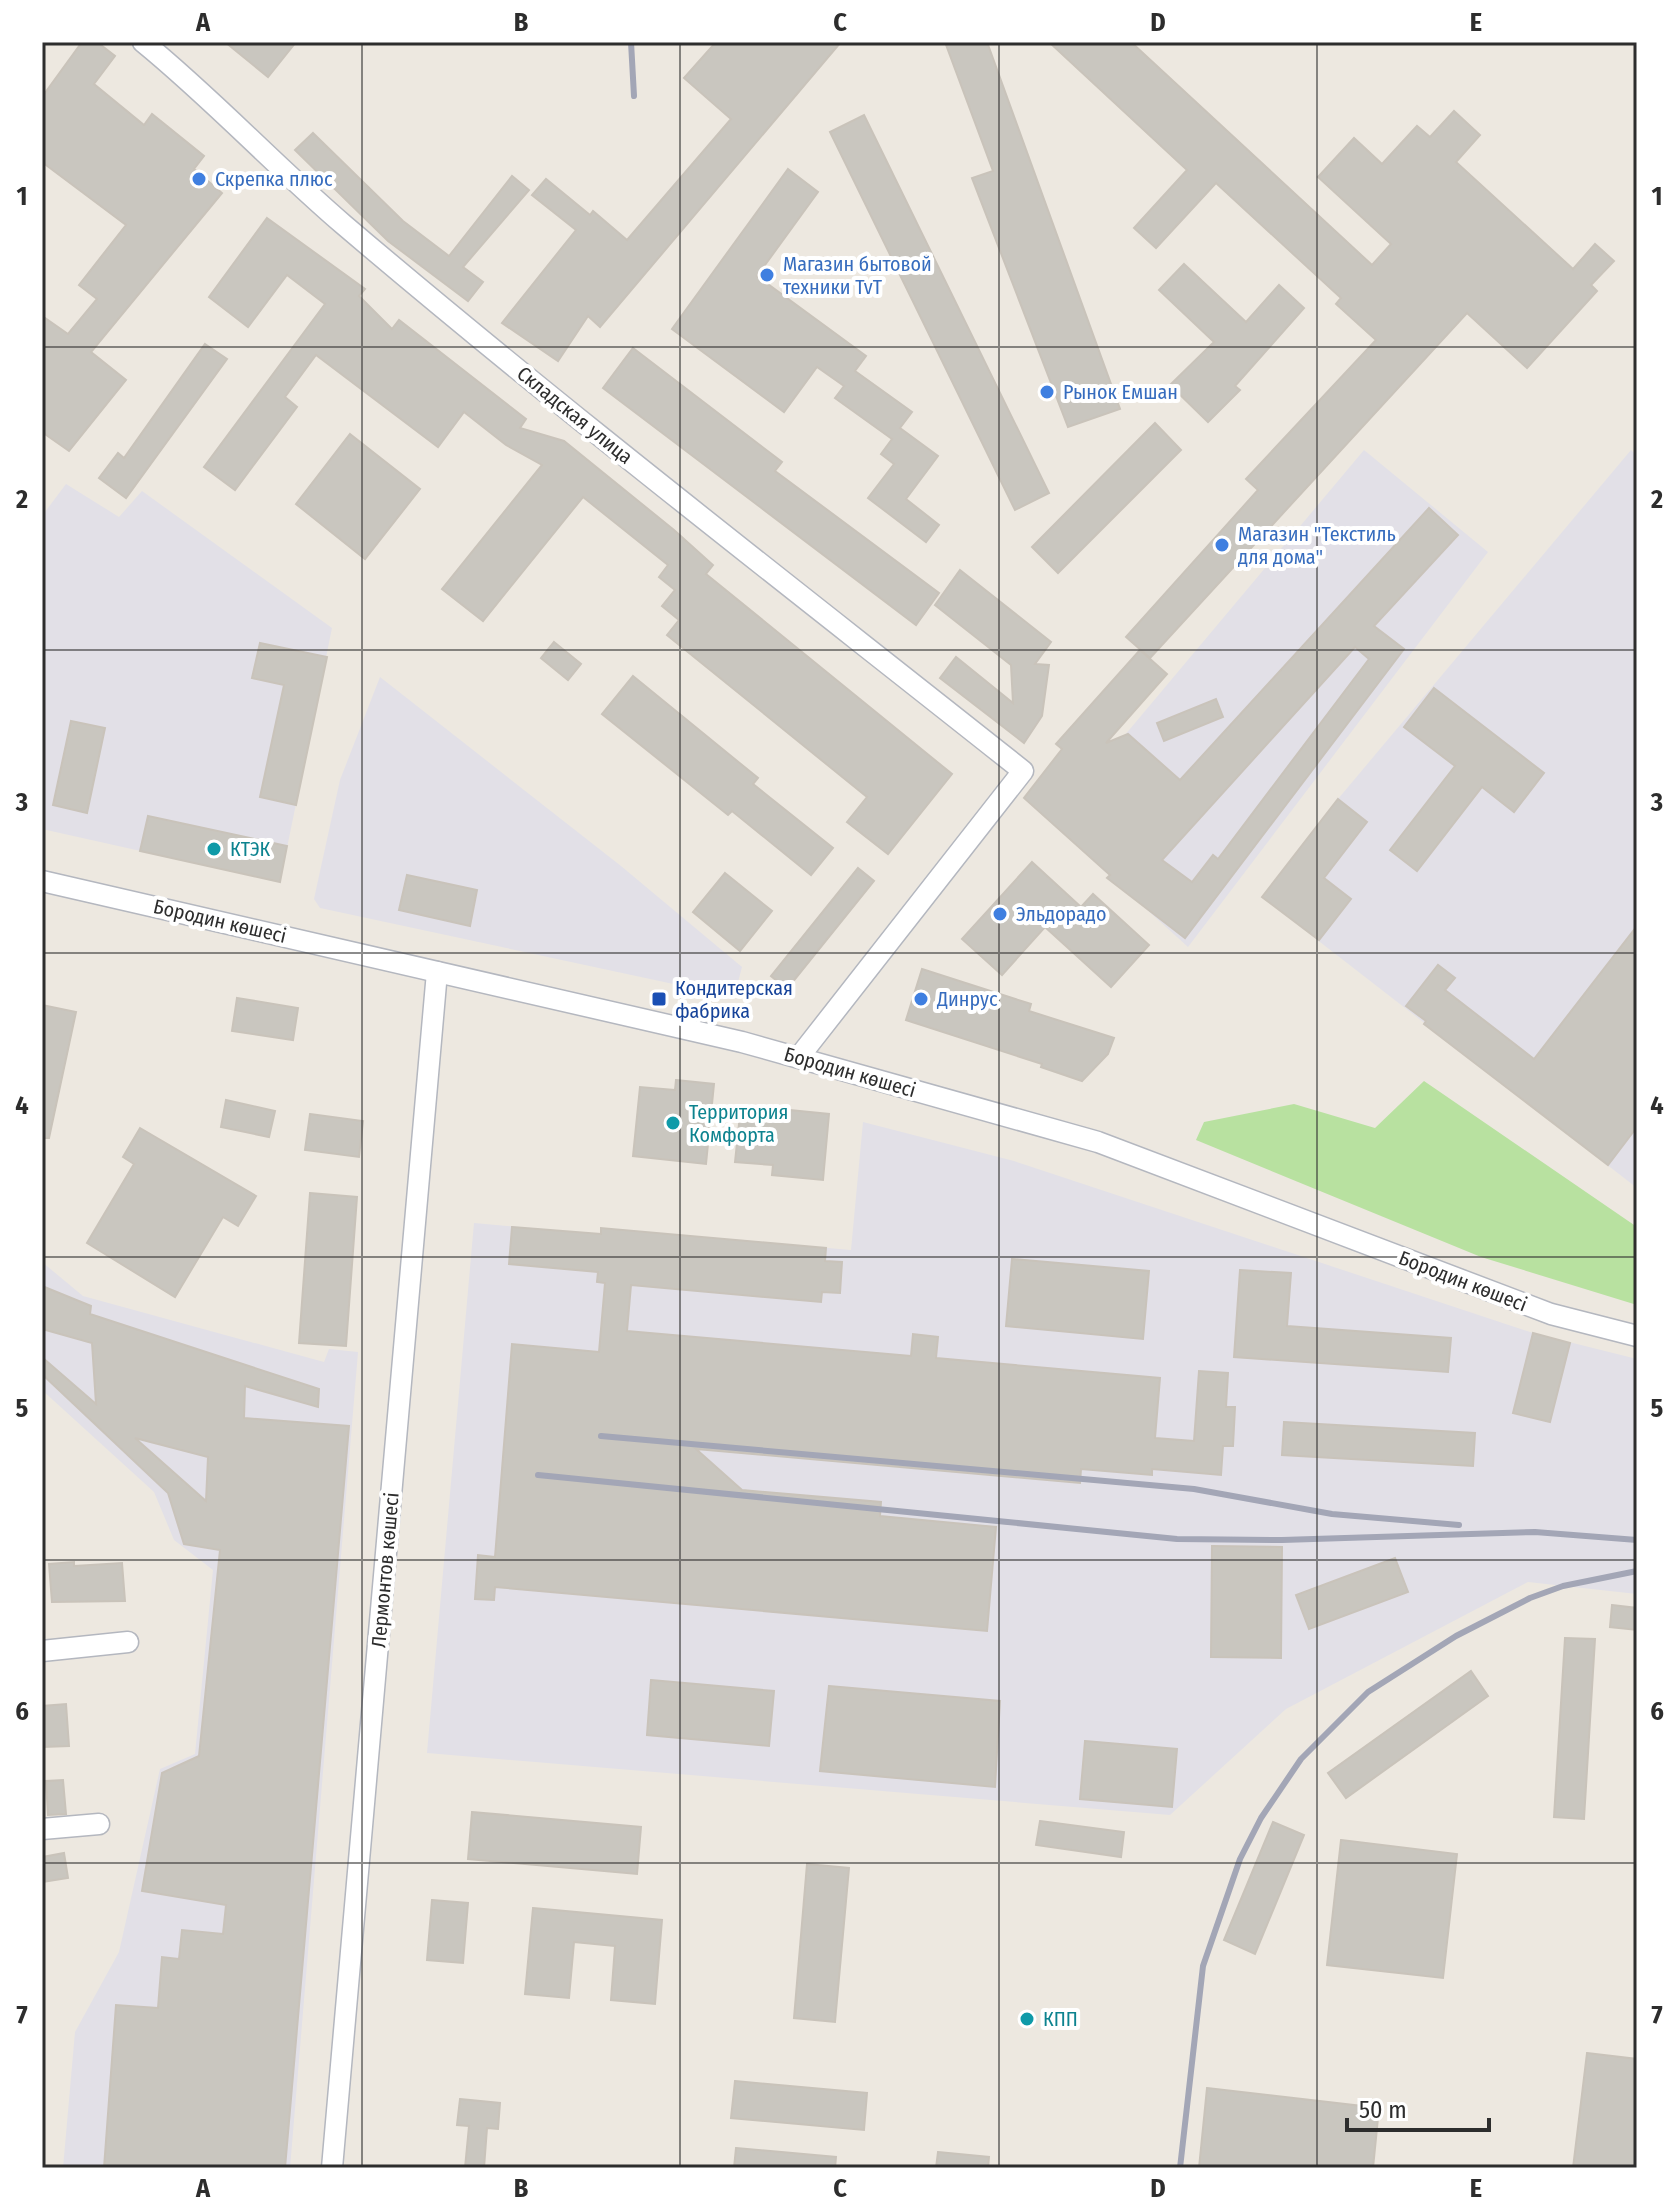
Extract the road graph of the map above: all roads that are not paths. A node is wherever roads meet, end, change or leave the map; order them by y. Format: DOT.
graph roads {
  1 [pos="143,42"];
  2 [pos="42,881"];
  3 [pos="437,972"];
  4 [pos="799,1057"];
  5 [pos="1637,1336"];
  6 [pos="128,1642"];
  7 [pos="42,1651"];
  8 [pos="99,1824"];
  9 [pos="42,1829"];
  10 [pos="332,2168"];
  1 -- 4 [label="street, Складская улица"];
  2 -- 3 [label="street, Бородин көшесі"];
  3 -- 4 [label="street, Бородин көшесі"];
  3 -- 10 [label="street, Лермонтов көшесі"];
  4 -- 5 [label="street, Бородин көшесі"];
  6 -- 7 [label="street"];
  8 -- 9 [label="street"];
}
